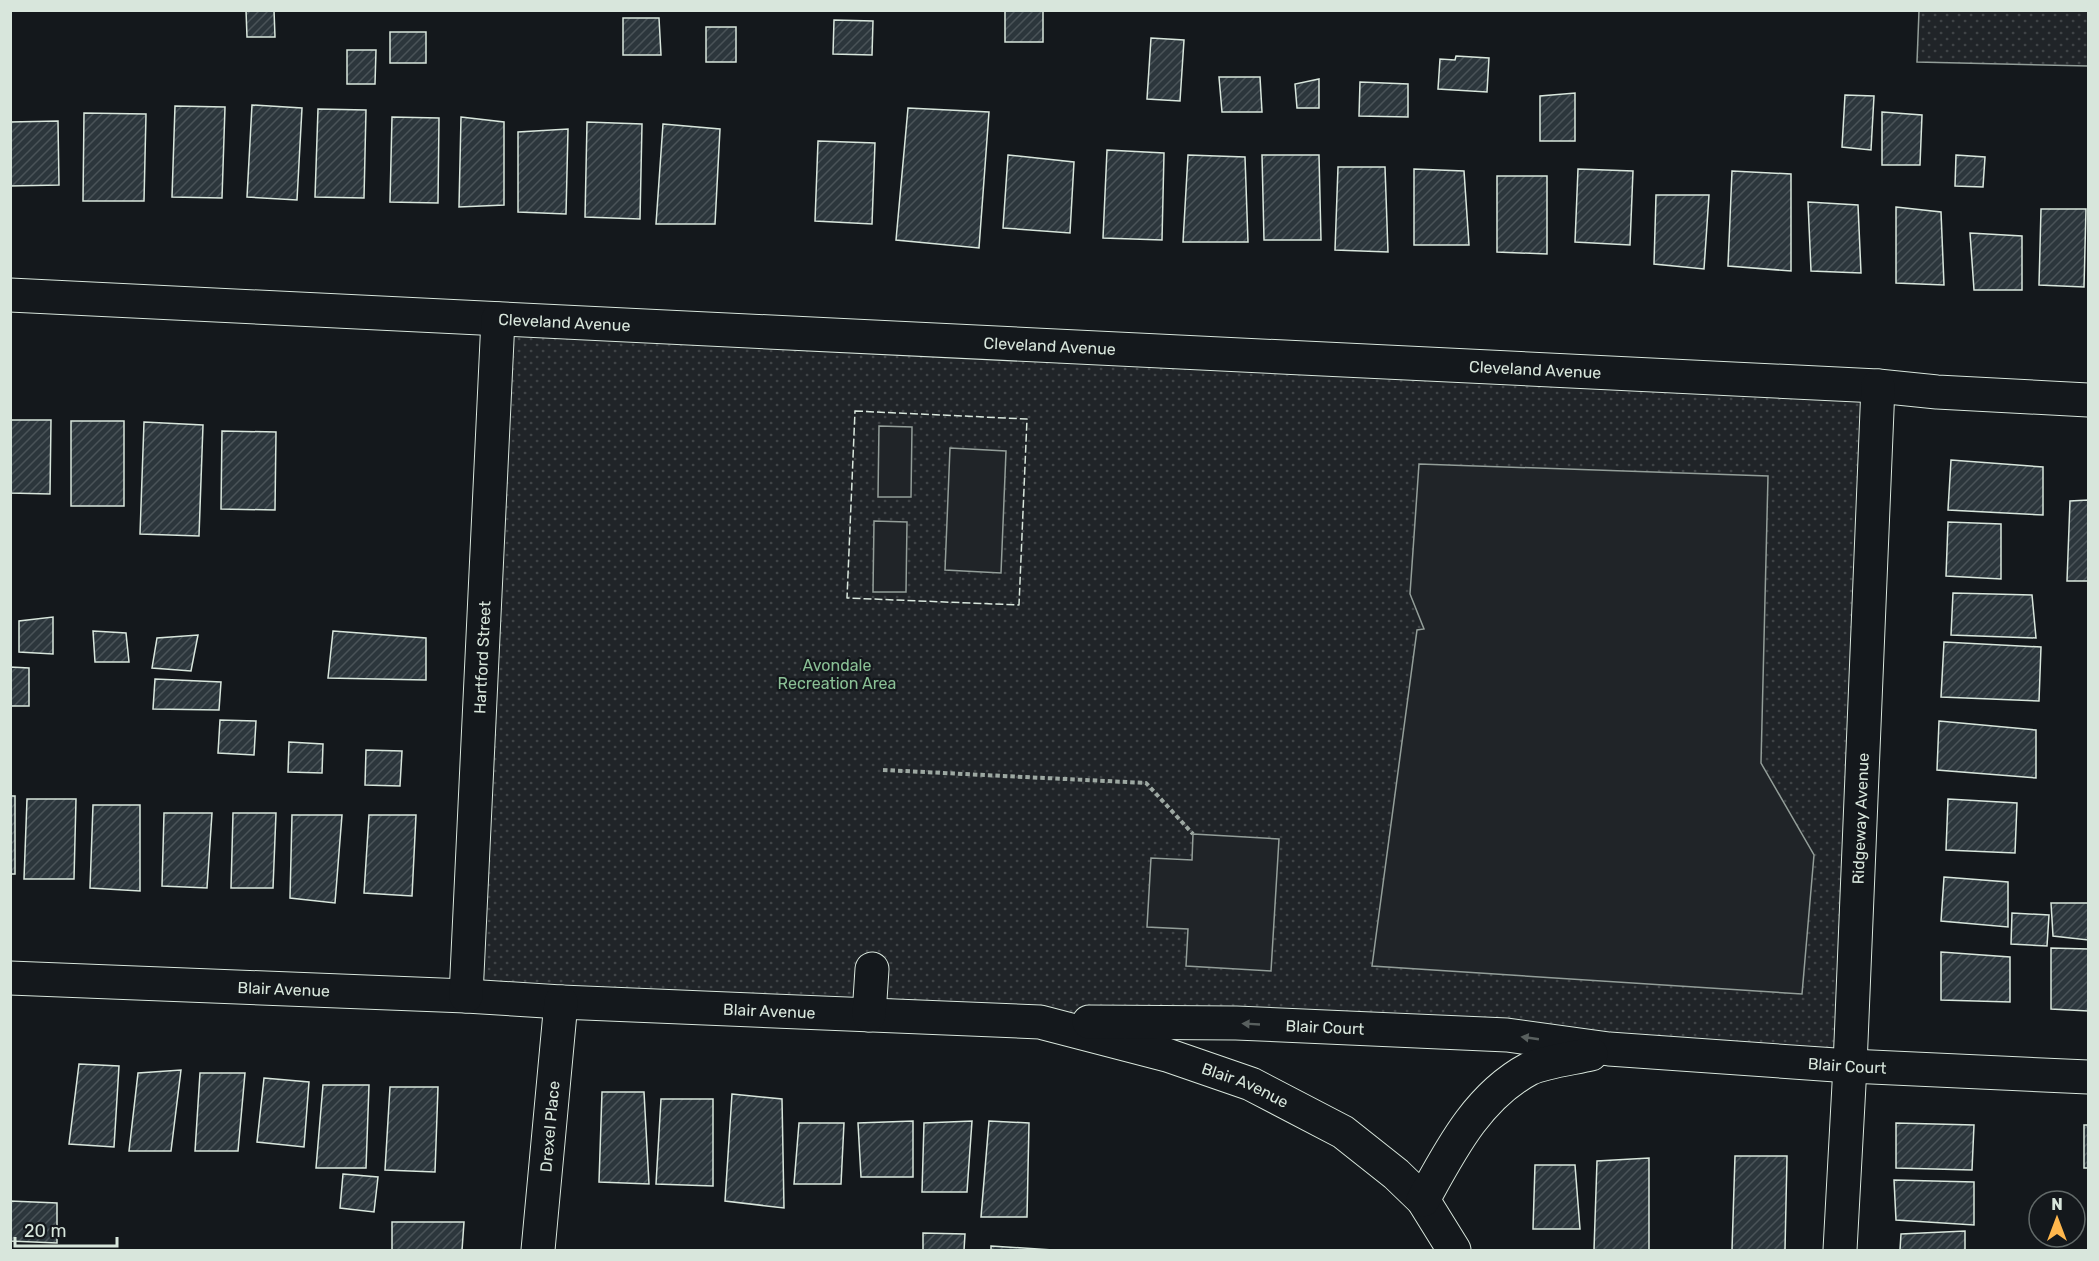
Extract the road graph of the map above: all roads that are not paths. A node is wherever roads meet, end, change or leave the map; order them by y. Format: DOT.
graph roads {
  1 [pos="10,295"];
  2 [pos="498,319"];
  3 [pos="1878,386"];
  4 [pos="2088,400"];
  5 [pos="872,969"];
  6 [pos="10,978"];
  7 [pos="466,996"];
  8 [pos="561,1002"];
  9 [pos="869,1015"];
  10 [pos="1040,1022"];
  11 [pos="1609,1049"];
  12 [pos="1850,1066"];
  13 [pos="2088,1077"];
  14 [pos="1423,1200"];
  15 [pos="538,1251"];
  16 [pos="1454,1251"];
  17 [pos="1840,1251"];
  1 -- 2 [label="street, Cleveland Avenue"];
  2 -- 3 [label="street, Cleveland Avenue"];
  2 -- 7 [label="street, Hartford Street"];
  3 -- 4 [label="street, Cleveland Avenue"];
  3 -- 12 [label="street, Ridgeway Avenue"];
  5 -- 9 [label="street"];
  6 -- 7 [label="street, Blair Avenue"];
  7 -- 8 [label="street, Blair Avenue"];
  8 -- 9 [label="street, Blair Avenue"];
  8 -- 15 [label="street, Drexel Place"];
  9 -- 10 [label="street, Blair Avenue"];
  11 -- 10 [label="street, Blair Court, one-way"];
  10 -- 14 [label="street, Blair Avenue"];
  11 -- 12 [label="street, Blair Court"];
  11 -- 14 [label="street, Blair Court"];
  12 -- 13 [label="street, Blair Court"];
  12 -- 17 [label="street, Ridgeway Avenue"];
  14 -- 16 [label="street, Blair Avenue"];
}
